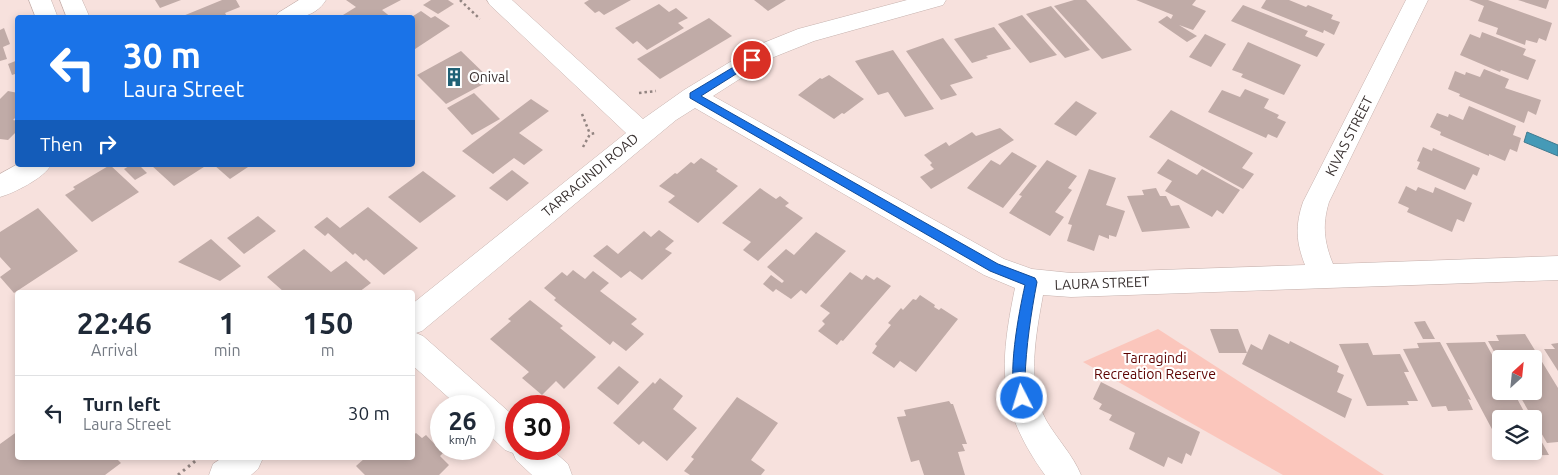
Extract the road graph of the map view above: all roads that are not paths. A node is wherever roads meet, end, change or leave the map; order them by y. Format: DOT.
graph roads {
  1 [pos="40,0"];
  2 [pos="71,0"];
  3 [pos="316,0"];
  4 [pos="498,0"];
  5 [pos="935,0"];
  6 [pos="1417,0"];
  7 [pos="46,15"];
  8 [pos="78,15"];
  9 [pos="291,15"];
  10 [pos="693,96"];
  11 [pos="642,133"];
  12 [pos="35,167"];
  13 [pos="0,187"];
  14 [pos="1558,268"];
  15 [pos="1324,276"];
  16 [pos="1031,282"];
  17 [pos="415,320"];
  18 [pos="415,348"];
  19 [pos="468,395"];
  20 [pos="495,420"];
  21 [pos="505,429"];
  22 [pos="244,460"];
  23 [pos="539,460"];
  24 [pos="225,475"];
  25 [pos="556,475"];
  26 [pos="1065,475"];
  1 -- 7 [label="street"];
  2 -- 8 [label="street"];
  3 -- 9 [label="street"];
  4 -- 11 [label="street, TARRAGINDI ROAD"];
  5 -- 10 [label="street"];
  6 -- 15 [label="street, KIVAS STREET"];
  10 -- 11 [label="street"];
  10 -- 16 [label="street, LAURA STREET"];
  11 -- 17 [label="street, TARRAGINDI ROAD"];
  12 -- 13 [label="street"];
  14 -- 15 [label="street, LAURA STREET"];
  15 -- 16 [label="street, LAURA STREET"];
  16 -- 26 [label="street"];
  18 -- 19 [label="street"];
  20 -- 21 [label="street"];
  22 -- 24 [label="street"];
  23 -- 25 [label="street"];
}
